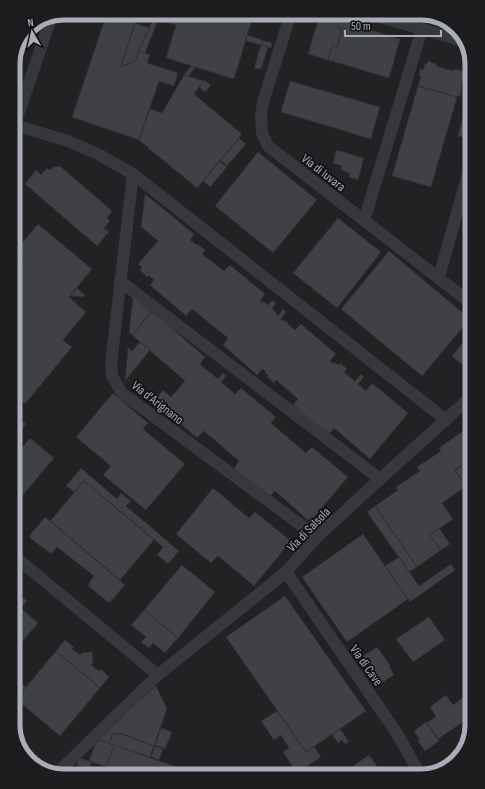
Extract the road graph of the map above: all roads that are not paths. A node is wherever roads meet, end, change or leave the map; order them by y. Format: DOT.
graph roads {
  1 [pos="289,20"];
  2 [pos="390,20"];
  3 [pos="50,22"];
  4 [pos="422,29"];
  5 [pos="457,39"];
  6 [pos="20,110"];
  7 [pos="20,129"];
  8 [pos="133,174"];
  9 [pos="465,185"];
  10 [pos="364,221"];
  11 [pos="439,278"];
  12 [pos="120,281"];
  13 [pos="465,298"];
  14 [pos="465,402"];
  15 [pos="446,420"];
  16 [pos="380,479"];
  17 [pos="317,537"];
  18 [pos="20,561"];
  19 [pos="286,572"];
  20 [pos="158,675"];
  21 [pos="61,769"];
  22 [pos="417,769"];
  1 -- 10 [label="street, Via di Iuvara"];
  2 -- 4 [label="street"];
  3 -- 6 [label="street"];
  4 -- 5 [label="street"];
  4 -- 10 [label="street"];
  7 -- 8 [label="street"];
  8 -- 12 [label="street, Via d'Arignano"];
  8 -- 15 [label="street"];
  9 -- 11 [label="street"];
  10 -- 11 [label="street, Via di Iuvara"];
  11 -- 13 [label="street, Via di Iuvara"];
  12 -- 16 [label="street"];
  12 -- 17 [label="street, Via d'Arignano"];
  14 -- 15 [label="street, Via di Salsola"];
  15 -- 16 [label="street, Via di Salsola"];
  16 -- 17 [label="street, Via di Salsola"];
  17 -- 19 [label="street, Via di Salsola"];
  18 -- 20 [label="street"];
  19 -- 20 [label="street, Via di Salsola"];
  19 -- 22 [label="street, Via di Cave"];
  20 -- 21 [label="street, Via di Salsola"];
}
